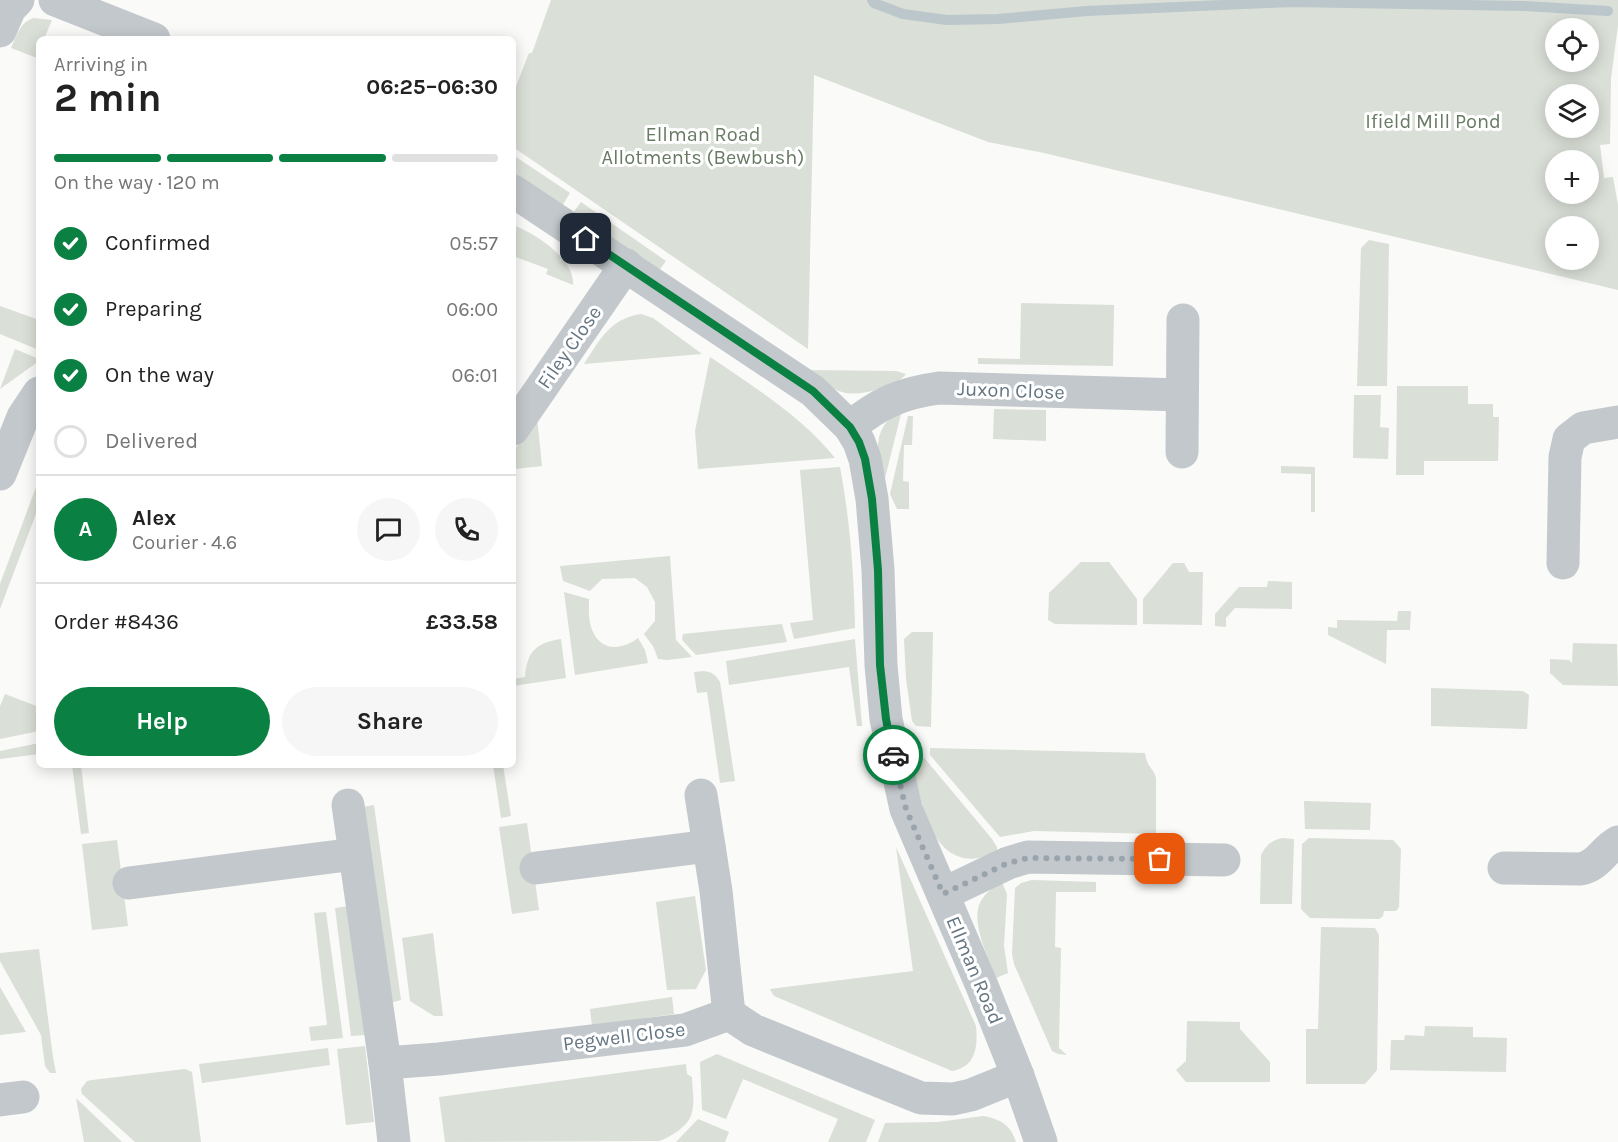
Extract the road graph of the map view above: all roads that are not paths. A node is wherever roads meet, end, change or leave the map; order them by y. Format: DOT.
graph roads {
  1 [pos="18,0"];
  2 [pos="55,0"];
  3 [pos="0,31"];
  4 [pos="146,36"];
  5 [pos="516,193"];
  6 [pos="626,265"];
  7 [pos="1183,320"];
  8 [pos="1182,395"];
  9 [pos="36,398"];
  10 [pos="1618,422"];
  11 [pos="516,425"];
  12 [pos="850,427"];
  13 [pos="1182,452"];
  14 [pos="0,474"];
  15 [pos="1563,563"];
  16 [pos="701,795"];
  17 [pos="348,805"];
  18 [pos="1618,842"];
  19 [pos="709,846"];
  20 [pos="355,855"];
  21 [pos="1224,860"];
  22 [pos="536,868"];
  23 [pos="1504,868"];
  24 [pos="129,883"];
  25 [pos="943,894"];
  26 [pos="729,1014"];
  27 [pos="385,1063"];
  28 [pos="1018,1076"];
  29 [pos="394,1142"];
  30 [pos="1041,1142"];
  1 -- 3 [label="street"];
  2 -- 4 [label="street"];
  5 -- 6 [label="street, Ellman Road"];
  6 -- 11 [label="street, Filey Close"];
  6 -- 12 [label="street, Ellman Road"];
  7 -- 8 [label="street"];
  8 -- 12 [label="street, Juxon Close"];
  8 -- 13 [label="street"];
  9 -- 14 [label="street"];
  10 -- 15 [label="street"];
  12 -- 25 [label="street, Ellman Road"];
  16 -- 19 [label="street"];
  17 -- 20 [label="street"];
  18 -- 23 [label="street"];
  19 -- 22 [label="street"];
  19 -- 26 [label="street"];
  20 -- 24 [label="street"];
  20 -- 27 [label="street"];
  21 -- 25 [label="street"];
  25 -- 28 [label="street, Ellman Road"];
  26 -- 27 [label="street, Pegwell Close"];
  26 -- 28 [label="street"];
  27 -- 29 [label="street"];
  28 -- 30 [label="street, Ellman Road"];
}
